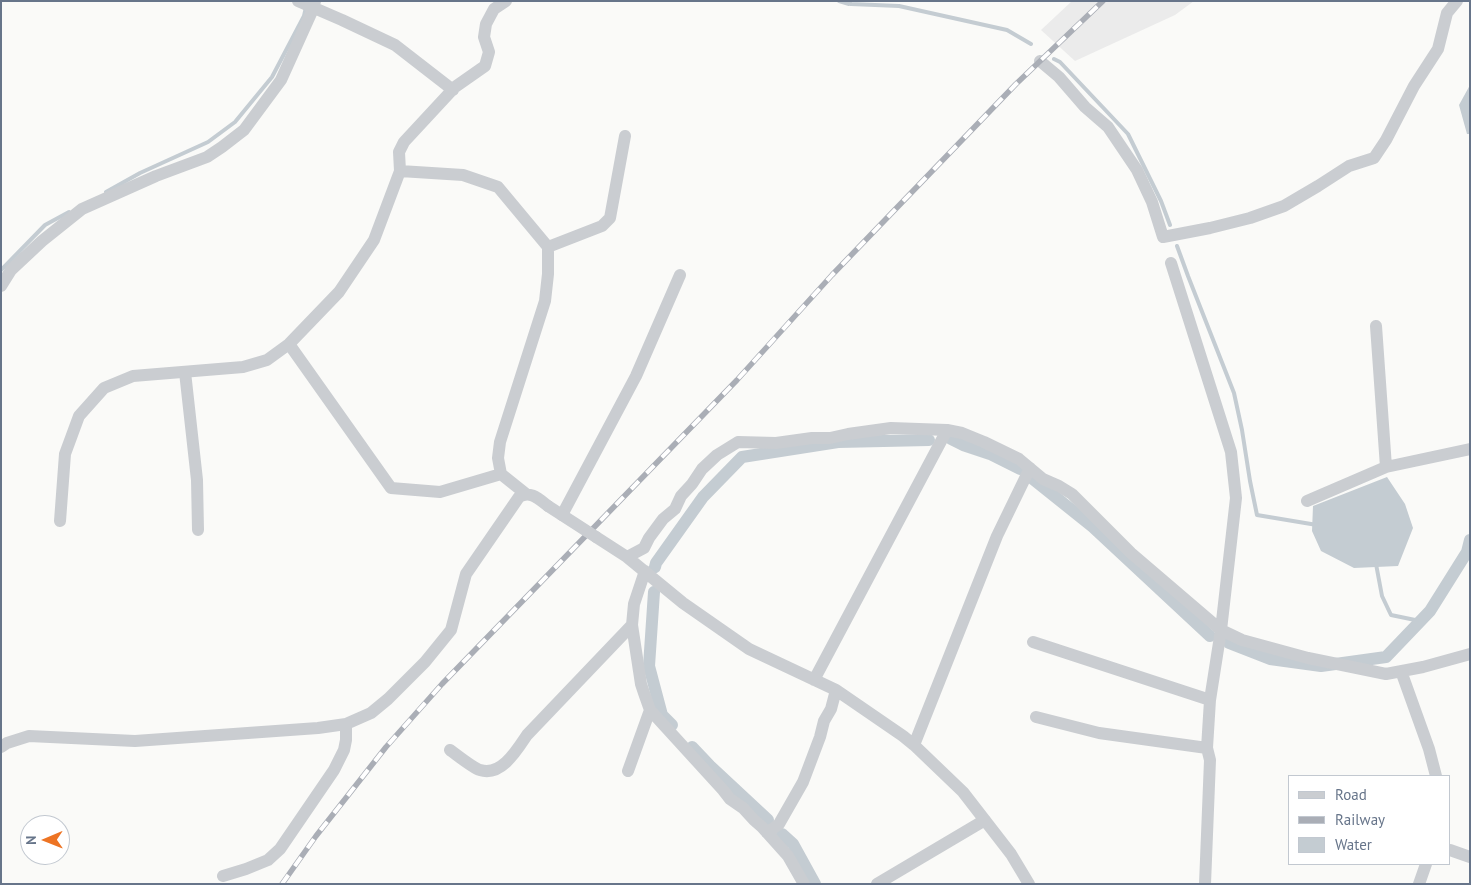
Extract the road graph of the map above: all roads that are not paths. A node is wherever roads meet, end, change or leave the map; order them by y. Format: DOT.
graph roads {
  1 [pos="506,1"];
  2 [pos="1457,1"];
  3 [pos="298,2"];
  4 [pos="314,6"];
  5 [pos="1040,61"];
  6 [pos="453,90"];
  7 [pos="625,136"];
  8 [pos="400,171"];
  9 [pos="548,247"];
  10 [pos="1171,263"];
  11 [pos="680,275"];
  12 [pos="1,286"];
  13 [pos="1376,326"];
  14 [pos="289,344"];
  15 [pos="185,372"];
  16 [pos="947,430"];
  17 [pos="1470,449"];
  18 [pos="1386,467"];
  19 [pos="1030,468"];
  20 [pos="501,474"];
  21 [pos="526,494"];
  22 [pos="1307,501"];
  23 [pos="562,515"];
  24 [pos="60,521"];
  25 [pos="198,530"];
  26 [pos="627,557"];
  27 [pos="644,571"];
  28 [pos="632,625"];
  29 [pos="1221,630"];
  30 [pos="1033,642"];
  31 [pos="1470,654"];
  32 [pos="1402,672"];
  33 [pos="814,680"];
  34 [pos="836,690"];
  35 [pos="1210,700"];
  36 [pos="650,710"];
  37 [pos="1036,717"];
  38 [pos="346,724"];
  39 [pos="914,745"];
  40 [pos="1,747"];
  41 [pos="1206,748"];
  42 [pos="450,750"];
  43 [pos="628,771"];
  44 [pos="1436,775"];
  45 [pos="985,820"];
  46 [pos="767,833"];
  47 [pos="1451,850"];
  48 [pos="1470,857"];
  49 [pos="1426,865"];
  50 [pos="223,876"];
  51 [pos="804,884"];
  52 [pos="877,884"];
  53 [pos="1029,884"];
  54 [pos="1205,884"];
  55 [pos="1420,884"];
  1 -- 6 [label="street"];
  2 -- 5 [label="street"];
  3 -- 4 [label="street"];
  4 -- 6 [label="street"];
  4 -- 12 [label="street"];
  6 -- 8 [label="street"];
  7 -- 9 [label="street"];
  8 -- 9 [label="street"];
  8 -- 14 [label="street"];
  9 -- 20 [label="street"];
  10 -- 29 [label="street"];
  11 -- 23 [label="street"];
  13 -- 18 [label="street"];
  14 -- 15 [label="street"];
  14 -- 20 [label="street"];
  15 -- 24 [label="street"];
  15 -- 25 [label="street"];
  16 -- 19 [label="street"];
  16 -- 26 [label="street"];
  16 -- 33 [label="street"];
  17 -- 18 [label="street"];
  18 -- 22 [label="street"];
  19 -- 29 [label="street"];
  19 -- 39 [label="street"];
  20 -- 21 [label="street"];
  21 -- 23 [label="street, bridge"];
  21 -- 38 [label="street"];
  23 -- 26 [label="street, bridge"];
  26 -- 27 [label="street"];
  27 -- 28 [label="street"];
  27 -- 33 [label="street"];
  28 -- 36 [label="street"];
  28 -- 42 [label="street"];
  29 -- 32 [label="street"];
  29 -- 35 [label="street"];
  30 -- 35 [label="street"];
  31 -- 32 [label="street"];
  32 -- 44 [label="street"];
  33 -- 34 [label="street"];
  34 -- 39 [label="street"];
  34 -- 46 [label="street"];
  35 -- 41 [label="street"];
  36 -- 43 [label="street"];
  36 -- 46 [label="street"];
  37 -- 41 [label="street"];
  38 -- 40 [label="street"];
  38 -- 50 [label="street"];
  39 -- 45 [label="street"];
  41 -- 54 [label="street"];
  45 -- 52 [label="street"];
  45 -- 53 [label="street"];
  46 -- 51 [label="street"];
  47 -- 48 [label="street"];
  49 -- 55 [label="street"];
}
